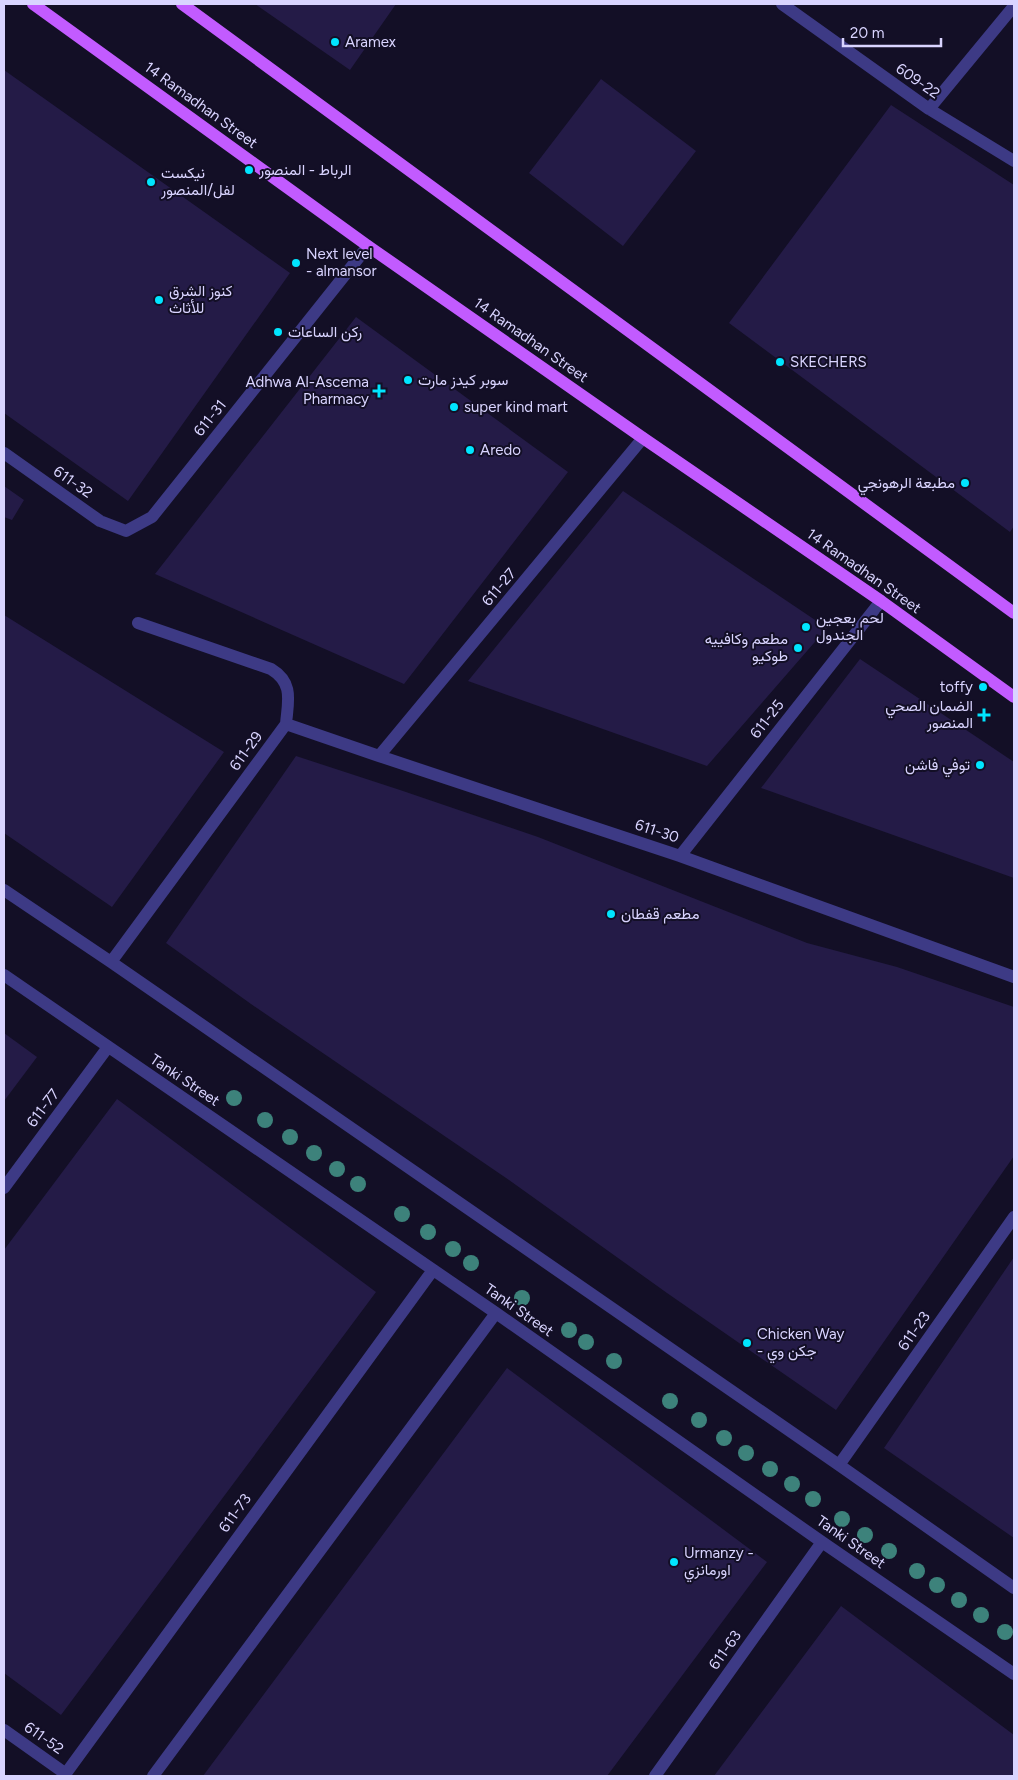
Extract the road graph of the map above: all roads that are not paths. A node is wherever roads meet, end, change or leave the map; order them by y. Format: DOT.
graph roads {
  1 [pos="33,4"];
  2 [pos="182,4"];
  3 [pos="782,4"];
  4 [pos="1014,6"];
  5 [pos="929,109"];
  6 [pos="1014,161"];
  7 [pos="368,246"];
  8 [pos="643,438"];
  9 [pos="4,454"];
  10 [pos="126,531"];
  11 [pos="881,601"];
  12 [pos="1012,609"];
  13 [pos="138,624"];
  14 [pos="1014,697"];
  15 [pos="286,724"];
  16 [pos="379,756"];
  17 [pos="680,856"];
  18 [pos="4,890"];
  19 [pos="111,962"];
  20 [pos="4,975"];
  21 [pos="1014,976"];
  22 [pos="108,1047"];
  23 [pos="4,1188"];
  24 [pos="1014,1216"];
  25 [pos="433,1270"];
  26 [pos="496,1313"];
  27 [pos="839,1465"];
  28 [pos="822,1542"];
  29 [pos="1014,1588"];
  30 [pos="1014,1674"];
  31 [pos="4,1730"];
  32 [pos="65,1775"];
  33 [pos="153,1776"];
  34 [pos="654,1776"];
  1 -- 7 [label="main road, 14 Ramadhan Street"];
  2 -- 12 [label="main road"];
  3 -- 5 [label="street, 609-22"];
  4 -- 5 [label="street"];
  5 -- 6 [label="street, 609-22"];
  7 -- 8 [label="main road, 14 Ramadhan Street"];
  7 -- 10 [label="street, 611-31"];
  8 -- 11 [label="main road, 14 Ramadhan Street"];
  8 -- 16 [label="street, 611-27"];
  9 -- 10 [label="street, 611-32"];
  11 -- 14 [label="main road, 14 Ramadhan Street"];
  11 -- 17 [label="street, 611-25"];
  13 -- 15 [label="street"];
  15 -- 16 [label="street, 611-30"];
  15 -- 19 [label="street, 611-29"];
  16 -- 17 [label="street, 611-30"];
  17 -- 21 [label="street, 611-30"];
  18 -- 19 [label="street"];
  19 -- 27 [label="street"];
  20 -- 22 [label="street, Tanki Street"];
  22 -- 23 [label="street, 611-77"];
  22 -- 25 [label="street, Tanki Street"];
  24 -- 27 [label="street, 611-23"];
  25 -- 26 [label="street, Tanki Street"];
  25 -- 32 [label="street, 611-73"];
  26 -- 28 [label="street, Tanki Street"];
  26 -- 33 [label="street"];
  27 -- 29 [label="street"];
  28 -- 30 [label="street, Tanki Street"];
  28 -- 34 [label="street, 611-63"];
  31 -- 32 [label="street, 611-52"];
}
